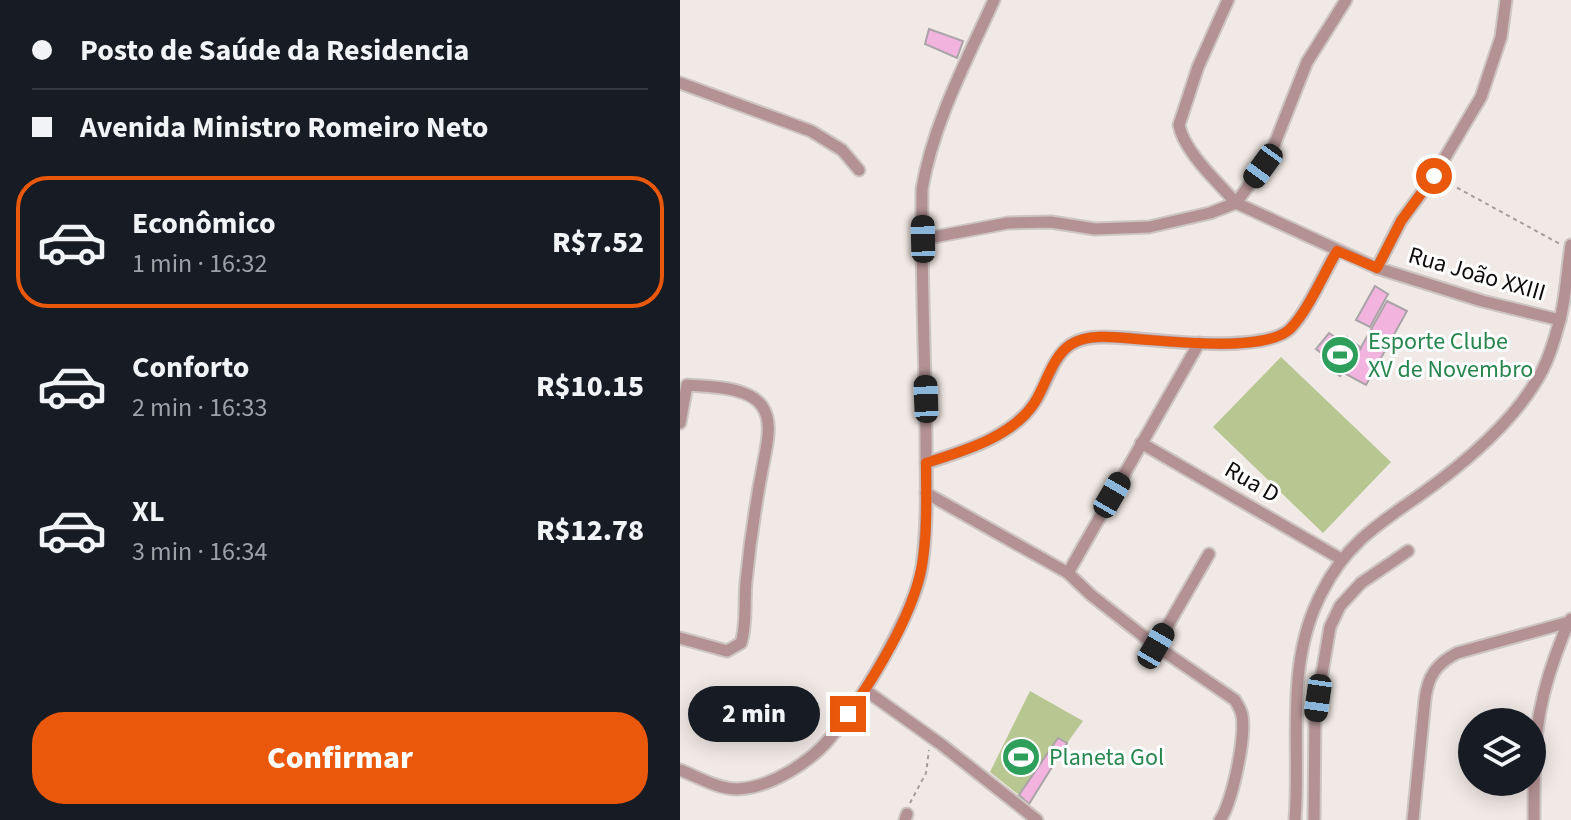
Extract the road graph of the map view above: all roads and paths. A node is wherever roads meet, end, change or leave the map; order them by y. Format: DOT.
graph roads {
  1 [pos="994,0"];
  2 [pos="1228,0"];
  3 [pos="1346,0"];
  4 [pos="1506,0"];
  5 [pos="680,83"];
  6 [pos="859,170"];
  7 [pos="1434,176"];
  8 [pos="1236,203"];
  9 [pos="923,239"];
  10 [pos="1571,247"];
  11 [pos="1337,251"];
  12 [pos="1377,268"];
  13 [pos="1560,320"];
  14 [pos="1199,343"];
  15 [pos="684,384"];
  16 [pos="680,423"];
  17 [pos="1141,443"];
  18 [pos="926,463"];
  19 [pos="926,493"];
  20 [pos="1408,551"];
  21 [pos="1209,554"];
  22 [pos="1341,559"];
  23 [pos="1068,573"];
  24 [pos="1570,620"];
  25 [pos="680,638"];
  26 [pos="1156,646"];
  27 [pos="1298,670"];
  28 [pos="1320,681"];
  29 [pos="865,690"];
  30 [pos="932,737"];
  31 [pos="680,770"];
  32 [pos="906,817"];
  33 [pos="1037,820"];
  34 [pos="1220,820"];
  35 [pos="1295,820"];
  36 [pos="1314,820"];
  37 [pos="1413,820"];
  38 [pos="1534,820"];
  1 -- 9 [label="street"];
  2 -- 8 [label="street"];
  3 -- 8 [label="street"];
  4 -- 7 [label="street"];
  5 -- 6 [label="street"];
  7 -- 10 [label="path"];
  7 -- 12 [label="street"];
  8 -- 9 [label="street"];
  8 -- 11 [label="street, Rua João XXIII"];
  9 -- 18 [label="street"];
  10 -- 13 [label="street"];
  11 -- 12 [label="street, Rua João XXIII"];
  11 -- 14 [label="street"];
  12 -- 13 [label="street, Rua João XXIII"];
  13 -- 22 [label="street"];
  14 -- 17 [label="street"];
  14 -- 18 [label="street"];
  15 -- 16 [label="street"];
  15 -- 25 [label="street"];
  17 -- 22 [label="street, Rua D"];
  17 -- 23 [label="street"];
  18 -- 19 [label="street"];
  19 -- 23 [label="street"];
  19 -- 29 [label="street"];
  20 -- 28 [label="street"];
  21 -- 26 [label="street"];
  22 -- 27 [label="street"];
  23 -- 26 [label="street"];
  24 -- 37 [label="street"];
  24 -- 38 [label="street"];
  26 -- 34 [label="street"];
  27 -- 28 [label="street"];
  27 -- 35 [label="street"];
  28 -- 36 [label="street"];
  29 -- 30 [label="street"];
  29 -- 31 [label="street"];
  30 -- 32 [label="path"];
  30 -- 33 [label="street"];
}
